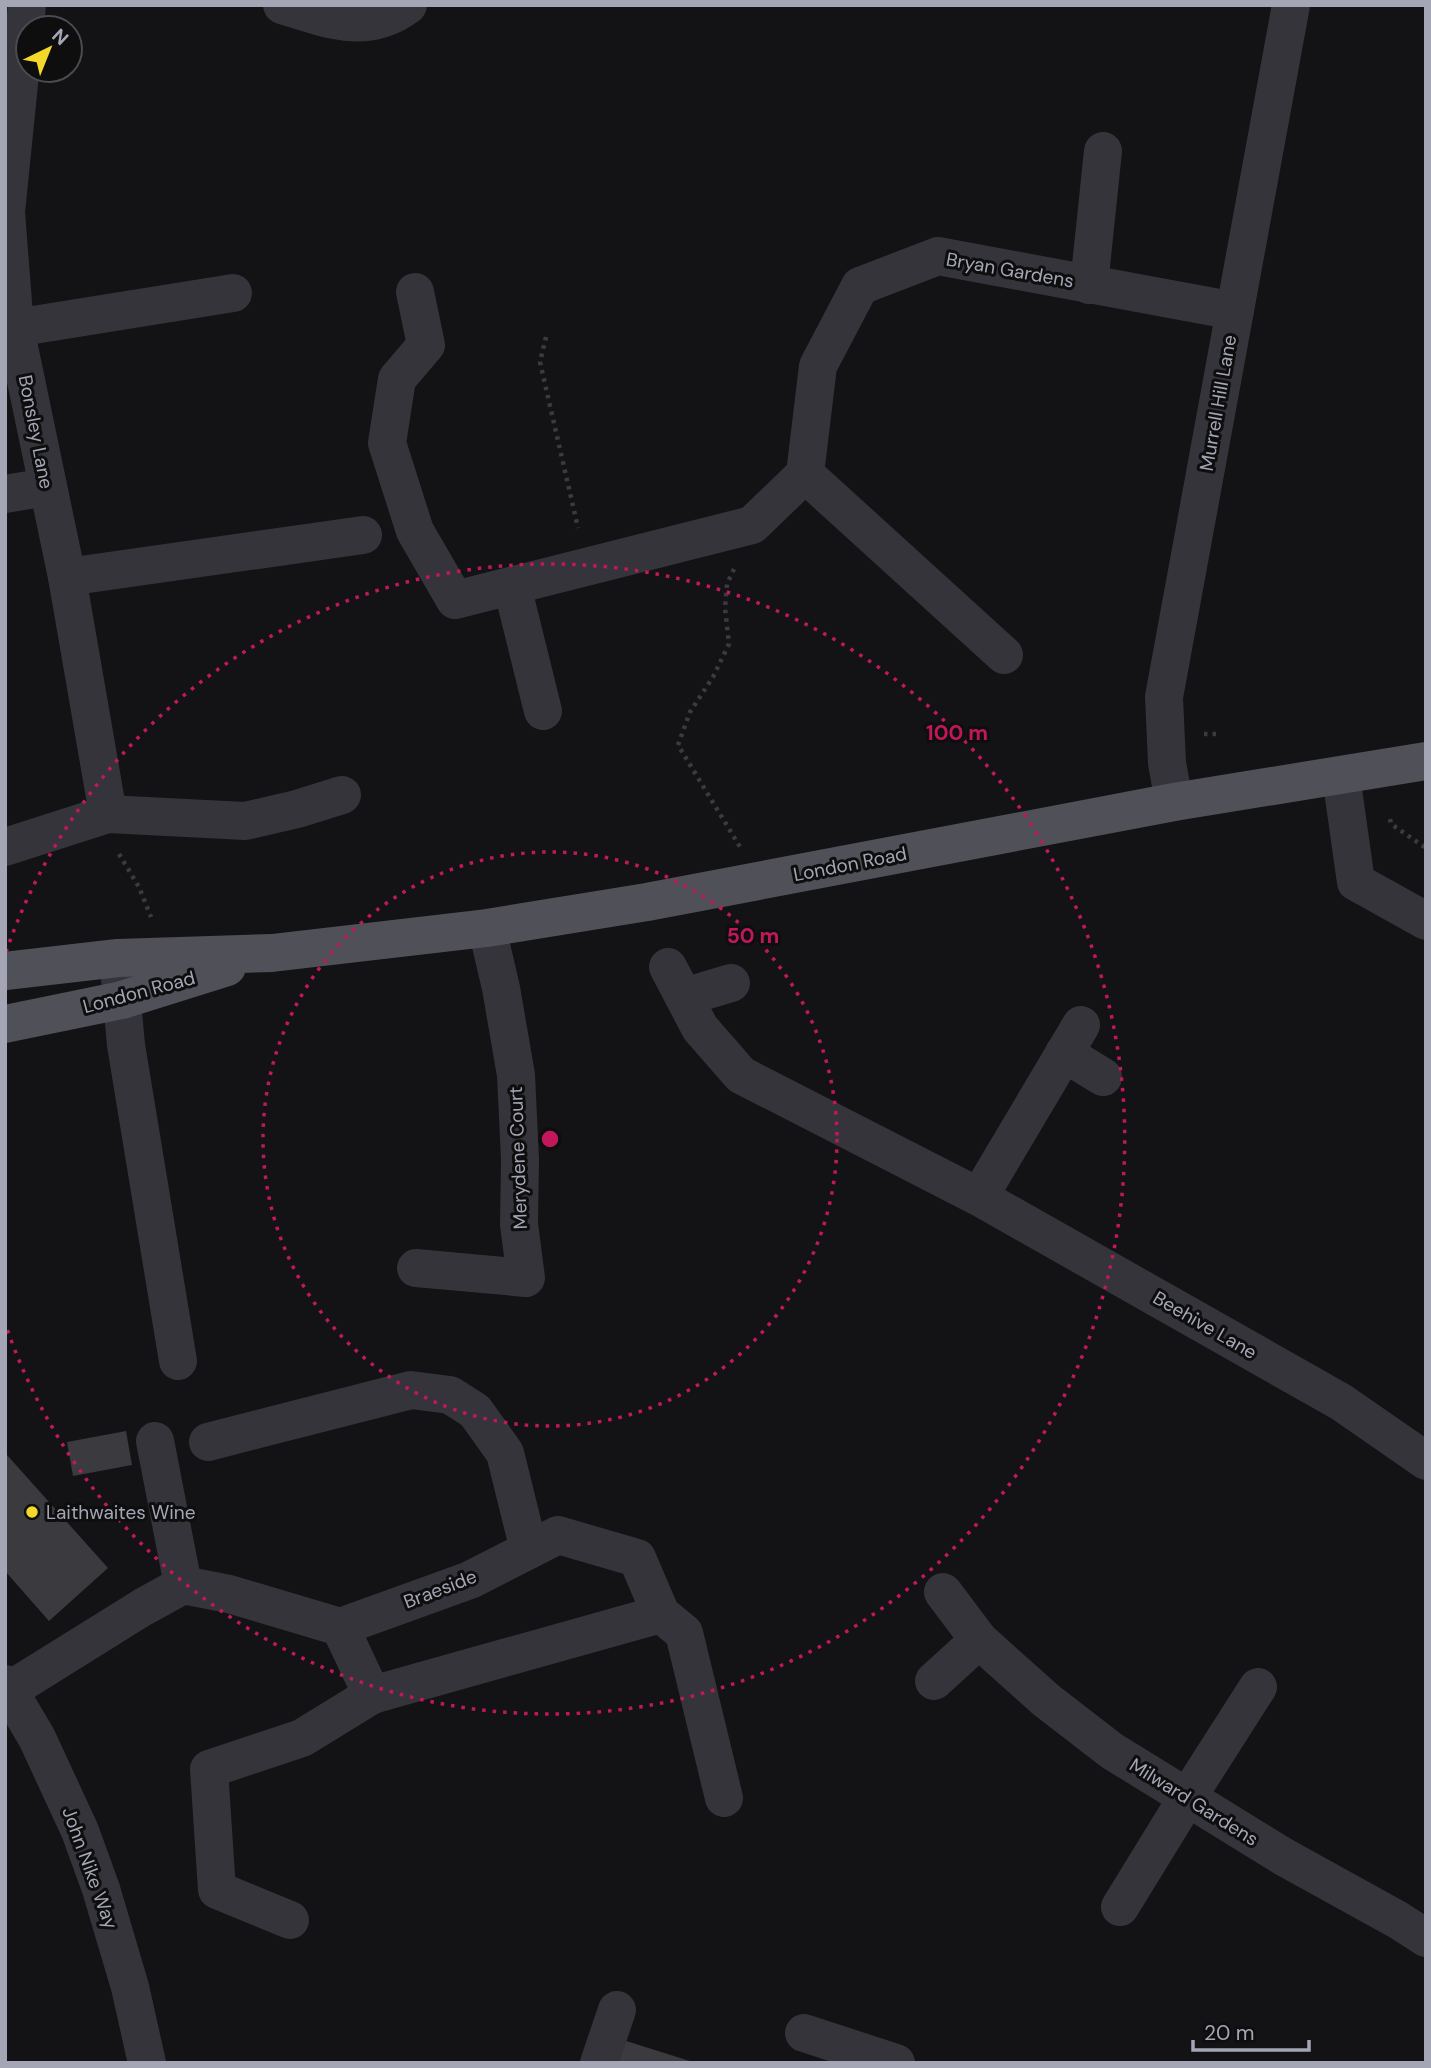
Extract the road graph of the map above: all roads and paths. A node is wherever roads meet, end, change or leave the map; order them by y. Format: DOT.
graph roads {
  1 [pos="27,5"];
  2 [pos="282,5"];
  3 [pos="408,5"];
  4 [pos="1291,5"];
  5 [pos="1103,151"];
  6 [pos="6,212"];
  7 [pos="1089,285"];
  8 [pos="415,292"];
  9 [pos="233,293"];
  10 [pos="1235,311"];
  11 [pos="15,328"];
  12 [pos="546,337"];
  13 [pos="805,474"];
  14 [pos="47,487"];
  15 [pos="5,494"];
  16 [pos="748,526"];
  17 [pos="363,535"];
  18 [pos="587,566"];
  19 [pos="67,577"];
  20 [pos="512,586"];
  21 [pos="1004,655"];
  22 [pos="543,711"];
  23 [pos="1205,734"];
  24 [pos="1217,734"];
  25 [pos="1426,761"];
  26 [pos="1341,776"];
  27 [pos="342,795"];
  28 [pos="1174,802"];
  29 [pos="1388,811"];
  30 [pos="108,814"];
  31 [pos="5,847"];
  32 [pos="1426,848"];
  33 [pos="743,850"];
  34 [pos="152,918"];
  35 [pos="1426,921"];
  36 [pos="487,928"];
  37 [pos="272,953"];
  38 [pos="118,958"];
  39 [pos="5,971"];
  40 [pos="731,984"];
  41 [pos="122,1000"];
  42 [pos="5,1024"];
  43 [pos="1103,1077"];
  44 [pos="979,1197"];
  45 [pos="415,1268"];
  46 [pos="178,1361"];
  47 [pos="155,1441"];
  48 [pos="208,1442"];
  49 [pos="1426,1461"];
  50 [pos="529,1550"];
  51 [pos="183,1585"];
  52 [pos="943,1592"];
  53 [pos="661,1614"];
  54 [pos="340,1627"];
  55 [pos="979,1640"];
  56 [pos="934,1681"];
  57 [pos="8,1687"];
  58 [pos="1258,1687"];
  59 [pos="372,1695"];
  60 [pos="724,1798"];
  61 [pos="1187,1798"];
  62 [pos="1120,1907"];
  63 [pos="290,1920"];
  64 [pos="1426,1938"];
  65 [pos="618,2010"];
  66 [pos="804,2032"];
  67 [pos="147,2063"];
  68 [pos="599,2063"];
  69 [pos="896,2063"];
  1 -- 6 [label="street, Bonsley Lane"];
  2 -- 3 [label="street"];
  4 -- 10 [label="street, Murrell Hill Lane"];
  5 -- 7 [label="street"];
  6 -- 11 [label="street, Bonsley Lane"];
  7 -- 10 [label="street, Bryan Gardens"];
  7 -- 13 [label="street, Bryan Gardens"];
  8 -- 20 [label="street"];
  9 -- 11 [label="street"];
  10 -- 28 [label="street, Murrell Hill Lane"];
  11 -- 14 [label="street, Bonsley Lane"];
  12 -- 18 [label="path"];
  13 -- 16 [label="street"];
  13 -- 21 [label="street"];
  14 -- 15 [label="street"];
  14 -- 19 [label="street, Bonsley Lane"];
  16 -- 18 [label="street"];
  16 -- 33 [label="path"];
  17 -- 19 [label="street"];
  18 -- 20 [label="street"];
  19 -- 30 [label="street, Bonsley Lane"];
  20 -- 22 [label="street"];
  23 -- 24 [label="path"];
  25 -- 26 [label="main road, London Road"];
  26 -- 28 [label="main road, London Road"];
  26 -- 35 [label="street"];
  27 -- 30 [label="street"];
  28 -- 36 [label="main road, London Road"];
  29 -- 32 [label="path"];
  30 -- 31 [label="street"];
  30 -- 34 [label="path"];
  36 -- 37 [label="main road, London Road"];
  36 -- 45 [label="street, Merydene Court"];
  37 -- 38 [label="main road, London Road"];
  37 -- 41 [label="main road, London Road"];
  38 -- 39 [label="main road, London Road"];
  38 -- 41 [label="street"];
  40 -- 44 [label="street, Beehive Lane"];
  41 -- 42 [label="main road, London Road"];
  41 -- 46 [label="street"];
  43 -- 44 [label="street"];
  44 -- 49 [label="street, Beehive Lane"];
  47 -- 51 [label="street"];
  48 -- 50 [label="street"];
  50 -- 53 [label="street, Braeside"];
  50 -- 54 [label="street, Braeside"];
  51 -- 54 [label="street"];
  51 -- 57 [label="street"];
  52 -- 55 [label="street, Milward Gardens"];
  53 -- 59 [label="street"];
  53 -- 60 [label="street, Braeside"];
  54 -- 59 [label="street"];
  55 -- 56 [label="street"];
  55 -- 61 [label="street, Milward Gardens"];
  57 -- 67 [label="street, John Nike Way"];
  58 -- 61 [label="street"];
  59 -- 63 [label="street"];
  61 -- 62 [label="street"];
  61 -- 64 [label="street, Milward Gardens"];
  65 -- 68 [label="street"];
  66 -- 69 [label="street"];
}
